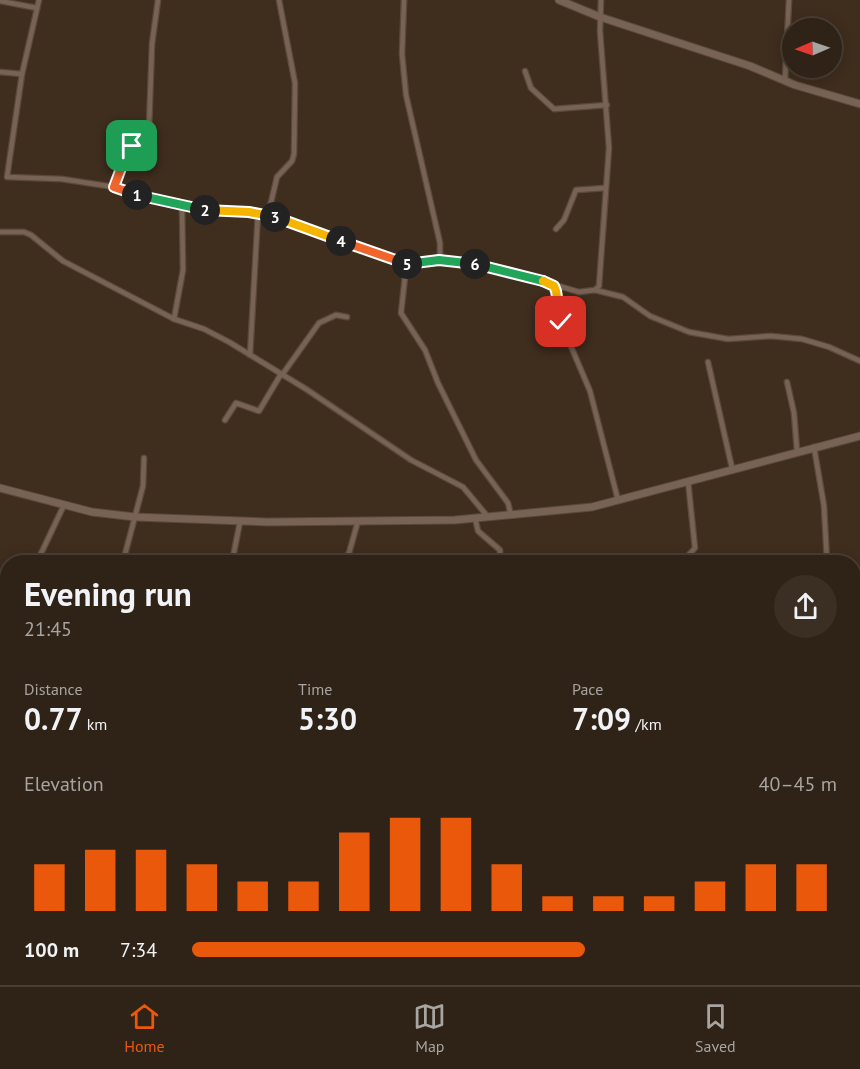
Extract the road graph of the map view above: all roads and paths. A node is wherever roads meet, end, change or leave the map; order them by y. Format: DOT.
graph roads {
  1 [pos="39,0"];
  2 [pos="158,0"];
  3 [pos="279,0"];
  4 [pos="404,0"];
  5 [pos="559,0"];
  6 [pos="601,0"];
  7 [pos="789,0"];
  8 [pos="0,1"];
  9 [pos="37,8"];
  10 [pos="600,17"];
  11 [pos="525,71"];
  12 [pos="0,72"];
  13 [pos="22,74"];
  14 [pos="784,80"];
  15 [pos="860,104"];
  16 [pos="607,105"];
  17 [pos="0,178"];
  18 [pos="9,178"];
  19 [pos="114,187"];
  20 [pos="605,188"];
  21 [pos="182,207"];
  22 [pos="258,213"];
  23 [pos="268,215"];
  24 [pos="556,229"];
  25 [pos="0,232"];
  26 [pos="439,260"];
  27 [pos="409,265"];
  28 [pos="549,283"];
  29 [pos="563,287"];
  30 [pos="595,290"];
  31 [pos="557,301"];
  32 [pos="347,317"];
  33 [pos="174,319"];
  34 [pos="250,355"];
  35 [pos="860,361"];
  36 [pos="708,362"];
  37 [pos="281,375"];
  38 [pos="787,382"];
  39 [pos="225,420"];
  40 [pos="860,436"];
  41 [pos="814,447"];
  42 [pos="797,451"];
  43 [pos="144,458"];
  44 [pos="732,468"];
  45 [pos="688,481"];
  46 [pos="0,488"];
  47 [pos="618,500"];
  48 [pos="64,505"];
  49 [pos="512,515"];
  50 [pos="135,517"];
  51 [pos="488,517"];
  52 [pos="475,518"];
  53 [pos="358,521"];
  54 [pos="240,522"];
  55 [pos="40,555"];
  56 [pos="125,555"];
  57 [pos="233,555"];
  58 [pos="347,555"];
  59 [pos="500,555"];
  60 [pos="691,555"];
  61 [pos="827,555"];
  1 -- 9 [label="street"];
  2 -- 19 [label="street"];
  3 -- 23 [label="street"];
  4 -- 26 [label="street"];
  5 -- 10 [label="main road"];
  6 -- 10 [label="street"];
  7 -- 14 [label="street"];
  8 -- 9 [label="street"];
  9 -- 13 [label="street"];
  10 -- 14 [label="main road"];
  10 -- 16 [label="street"];
  11 -- 16 [label="street"];
  12 -- 13 [label="street"];
  13 -- 18 [label="street"];
  14 -- 15 [label="main road"];
  16 -- 20 [label="street"];
  17 -- 18 [label="street"];
  18 -- 19 [label="street"];
  19 -- 21 [label="street"];
  20 -- 24 [label="street"];
  20 -- 30 [label="street"];
  21 -- 22 [label="street"];
  21 -- 33 [label="street"];
  22 -- 23 [label="street"];
  22 -- 34 [label="street"];
  23 -- 27 [label="street"];
  25 -- 33 [label="street"];
  26 -- 27 [label="street"];
  26 -- 28 [label="street"];
  27 -- 49 [label="street"];
  28 -- 29 [label="street"];
  28 -- 31 [label="street"];
  29 -- 30 [label="street"];
  29 -- 31 [label="street"];
  30 -- 35 [label="street"];
  31 -- 47 [label="street"];
  32 -- 37 [label="street"];
  33 -- 34 [label="street"];
  34 -- 37 [label="street"];
  36 -- 44 [label="street"];
  37 -- 39 [label="street"];
  37 -- 51 [label="street"];
  38 -- 42 [label="street"];
  40 -- 41 [label="main road"];
  41 -- 42 [label="main road"];
  41 -- 61 [label="street"];
  42 -- 44 [label="main road"];
  43 -- 50 [label="street"];
  44 -- 45 [label="main road"];
  45 -- 47 [label="main road"];
  45 -- 60 [label="street"];
  46 -- 48 [label="main road"];
  47 -- 49 [label="main road"];
  48 -- 50 [label="main road"];
  48 -- 55 [label="street"];
  49 -- 51 [label="main road"];
  50 -- 54 [label="main road"];
  50 -- 56 [label="street"];
  51 -- 52 [label="main road"];
  52 -- 53 [label="main road"];
  52 -- 59 [label="street"];
  53 -- 54 [label="main road"];
  53 -- 58 [label="street"];
  54 -- 57 [label="street"];
}
